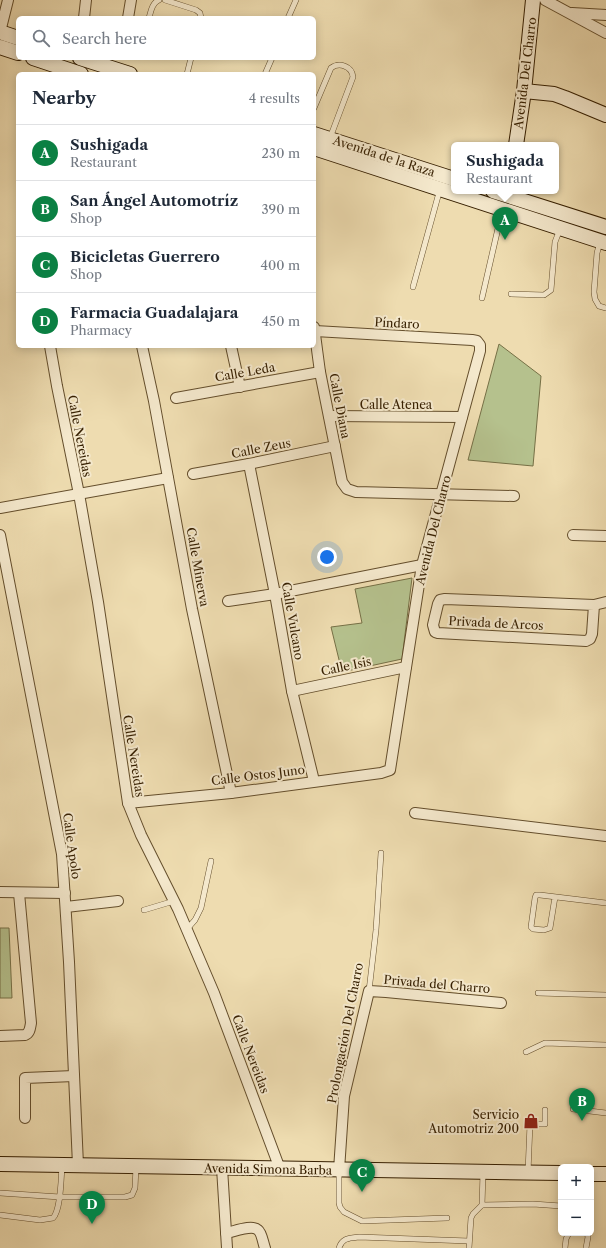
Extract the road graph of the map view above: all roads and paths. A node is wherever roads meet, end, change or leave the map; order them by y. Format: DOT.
graph roads {
  1 [pos="8,0"];
  2 [pos="86,0"];
  3 [pos="132,0"];
  4 [pos="159,0"];
  5 [pos="165,0"];
  6 [pos="296,0"];
  7 [pos="534,0"];
  8 [pos="545,0"];
  9 [pos="569,13"];
  10 [pos="84,16"];
  11 [pos="128,16"];
  12 [pos="150,16"];
  13 [pos="201,16"];
  14 [pos="289,16"];
  15 [pos="606,16"];
  16 [pos="0,32"];
  17 [pos="606,33"];
  18 [pos="16,37"];
  19 [pos="0,47"];
  20 [pos="16,52"];
  21 [pos="37,60"];
  22 [pos="90,60"];
  23 [pos="192,60"];
  24 [pos="271,60"];
  25 [pos="111,63"];
  26 [pos="56,70"];
  27 [pos="68,72"];
  28 [pos="127,72"];
  29 [pos="188,72"];
  30 [pos="266,72"];
  31 [pos="524,91"];
  32 [pos="316,103"];
  33 [pos="606,115"];
  34 [pos="316,135"];
  35 [pos="330,139"];
  36 [pos="516,142"];
  37 [pos="316,149"];
  38 [pos="451,177"];
  39 [pos="440,188"];
  40 [pos="451,192"];
  41 [pos="458,194"];
  42 [pos="508,194"];
  43 [pos="511,194"];
  44 [pos="504,209"];
  45 [pos="606,227"];
  46 [pos="560,228"];
  47 [pos="603,242"];
  48 [pos="413,287"];
  49 [pos="511,294"];
  50 [pos="482,298"];
  51 [pos="606,308"];
  52 [pos="316,329"];
  53 [pos="477,341"];
  54 [pos="316,343"];
  55 [pos="50,348"];
  56 [pos="142,348"];
  57 [pos="231,348"];
  58 [pos="320,372"];
  59 [pos="240,387"];
  60 [pos="176,398"];
  61 [pos="329,416"];
  62 [pos="462,417"];
  63 [pos="335,446"];
  64 [pos="249,464"];
  65 [pos="193,474"];
  66 [pos="168,478"];
  67 [pos="79,494"];
  68 [pos="441,494"];
  69 [pos="514,496"];
  70 [pos="0,508"];
  71 [pos="0,535"];
  72 [pos="573,535"];
  73 [pos="606,536"];
  74 [pos="422,565"];
  75 [pos="275,594"];
  76 [pos="228,601"];
  77 [pos="606,602"];
  78 [pos="594,606"];
  79 [pos="406,666"];
  80 [pos="292,691"];
  81 [pos="390,770"];
  82 [pos="314,781"];
  83 [pos="231,793"];
  84 [pos="128,803"];
  85 [pos="415,813"];
  86 [pos="606,836"];
  87 [pos="381,853"];
  88 [pos="211,861"];
  89 [pos="0,892"];
  90 [pos="19,893"];
  91 [pos="65,893"];
  92 [pos="555,897"];
  93 [pos="118,901"];
  94 [pos="174,901"];
  95 [pos="606,903"];
  96 [pos="66,907"];
  97 [pos="144,910"];
  98 [pos="187,929"];
  99 [pos="369,991"];
  100 [pos="538,993"];
  101 [pos="606,995"];
  102 [pos="502,1003"];
  103 [pos="0,1036"];
  104 [pos="606,1045"];
  105 [pos="526,1052"];
  106 [pos="74,1076"];
  107 [pos="572,1109"];
  108 [pos="545,1110"];
  109 [pos="606,1113"];
  110 [pos="25,1118"];
  111 [pos="0,1164"];
  112 [pos="62,1165"];
  113 [pos="78,1165"];
  114 [pos="136,1167"];
  115 [pos="222,1168"];
  116 [pos="280,1169"];
  117 [pos="339,1170"];
  118 [pos="483,1172"];
  119 [pos="528,1173"];
  120 [pos="558,1173"];
  121 [pos="594,1174"];
  122 [pos="606,1174"];
  123 [pos="0,1193"];
  124 [pos="60,1197"];
  125 [pos="482,1206"];
  126 [pos="558,1206"];
  127 [pos="0,1215"];
  128 [pos="447,1218"];
  129 [pos="226,1234"];
  130 [pos="568,1236"];
  131 [pos="588,1236"];
  132 [pos="469,1241"];
  133 [pos="227,1248"];
  134 [pos="265,1248"];
  135 [pos="339,1248"];
  136 [pos="469,1248"];
  137 [pos="566,1248"];
  138 [pos="586,1248"];
  1 -- 16 [label="street"];
  2 -- 10 [label="street"];
  3 -- 11 [label="street"];
  4 -- 12 [label="lane"];
  5 -- 13 [label="lane"];
  6 -- 14 [label="lane"];
  7 -- 31 [label="main road, Avenida Del Charro"];
  8 -- 9 [label="street"];
  9 -- 15 [label="street"];
  9 -- 17 [label="street"];
  16 -- 18 [label="main road"];
  19 -- 20 [label="main road"];
  21 -- 26 [label="main road"];
  22 -- 25 [label="main road"];
  23 -- 29 [label="lane"];
  24 -- 30 [label="lane"];
  25 -- 28 [label="main road"];
  26 -- 27 [label="main road"];
  31 -- 33 [label="main road"];
  31 -- 36 [label="main road, Avenida Del Charro"];
  32 -- 35 [label="lane"];
  34 -- 35 [label="main road, Avenida de la Raza"];
  35 -- 38 [label="main road, Avenida de la Raza"];
  37 -- 39 [label="main road, Avenida de la Raza"];
  39 -- 40 [label="main road, Avenida de la Raza"];
  39 -- 48 [label="lane"];
  41 -- 44 [label="main road, Avenida de la Raza"];
  42 -- 44 [label="main road"];
  43 -- 45 [label="main road"];
  44 -- 46 [label="main road, Avenida de la Raza"];
  44 -- 50 [label="lane"];
  46 -- 47 [label="main road, Avenida de la Raza"];
  46 -- 49 [label="lane"];
  47 -- 51 [label="lane"];
  52 -- 53 [label="street, Píndaro"];
  53 -- 62 [label="street, Avenida Del Charro"];
  54 -- 58 [label="street, Calle Diana"];
  55 -- 67 [label="street, Calle Nereidas"];
  56 -- 66 [label="street, Calle Minerva"];
  57 -- 59 [label="street"];
  58 -- 59 [label="street, Calle Leda"];
  58 -- 61 [label="street, Calle Diana"];
  59 -- 60 [label="street, Calle Leda"];
  61 -- 62 [label="street, Calle Atenea"];
  61 -- 63 [label="street, Calle Diana"];
  62 -- 68 [label="street, Avenida Del Charro"];
  63 -- 64 [label="street, Calle Zeus"];
  63 -- 68 [label="street, Calle Diana"];
  64 -- 65 [label="street, Calle Zeus"];
  64 -- 75 [label="street, Calle Vulcano"];
  66 -- 67 [label="street"];
  66 -- 83 [label="street, Calle Minerva"];
  67 -- 70 [label="street"];
  67 -- 84 [label="street, Calle Nereidas"];
  68 -- 69 [label="street"];
  68 -- 74 [label="street, Avenida Del Charro"];
  71 -- 91 [label="street, Calle Apolo"];
  72 -- 73 [label="street"];
  74 -- 75 [label="street"];
  74 -- 79 [label="street, Avenida Del Charro"];
  75 -- 76 [label="street"];
  75 -- 80 [label="street, Calle Vulcano"];
  77 -- 78 [label="street, Privada de Arcos"];
  78 -- 78 [label="street, Privada de Arcos"];
  79 -- 80 [label="street, Calle Isis"];
  79 -- 81 [label="street, Avenida Del Charro"];
  80 -- 82 [label="street, Calle Vulcano"];
  81 -- 82 [label="street, Calle Ostos Juno"];
  82 -- 83 [label="street, Calle Ostos Juno"];
  83 -- 84 [label="street, Calle Ostos Juno"];
  84 -- 94 [label="street, Calle Nereidas"];
  85 -- 86 [label="street"];
  87 -- 99 [label="lane, Prolongación Del Charro"];
  88 -- 98 [label="lane"];
  89 -- 90 [label="street"];
  90 -- 91 [label="street"];
  90 -- 103 [label="street"];
  91 -- 96 [label="street, Calle Apolo"];
  92 -- 92 [label="lane"];
  92 -- 95 [label="lane"];
  93 -- 96 [label="street"];
  94 -- 97 [label="lane"];
  94 -- 98 [label="street, Calle Nereidas"];
  96 -- 106 [label="street, Calle Apolo"];
  98 -- 116 [label="street, Calle Nereidas"];
  99 -- 102 [label="street, Privada del Charro"];
  99 -- 117 [label="street, Prolongación Del Charro"];
  100 -- 101 [label="lane"];
  104 -- 105 [label="lane"];
  106 -- 110 [label="street"];
  106 -- 113 [label="street, Calle Apolo"];
  107 -- 109 [label="lane"];
  108 -- 119 [label="lane"];
  111 -- 112 [label="main road, Avenida Simona Barba"];
  112 -- 113 [label="main road, Avenida Simona Barba"];
  112 -- 124 [label="lane"];
  113 -- 114 [label="main road, Avenida Simona Barba"];
  114 -- 115 [label="main road, Avenida Simona Barba"];
  114 -- 124 [label="lane"];
  115 -- 116 [label="main road, Avenida Simona Barba"];
  115 -- 129 [label="street"];
  116 -- 117 [label="main road, Avenida Simona Barba"];
  117 -- 118 [label="main road, Avenida Simona Barba"];
  117 -- 128 [label="lane"];
  118 -- 119 [label="main road, Avenida Simona Barba"];
  118 -- 125 [label="lane"];
  119 -- 120 [label="main road, Avenida Simona Barba"];
  121 -- 122 [label="main road"];
  123 -- 124 [label="lane"];
  124 -- 127 [label="lane"];
  125 -- 126 [label="lane"];
  125 -- 132 [label="lane"];
  129 -- 133 [label="street"];
  129 -- 134 [label="street"];
  130 -- 137 [label="lane"];
  131 -- 138 [label="lane"];
  132 -- 135 [label="lane"];
  132 -- 136 [label="lane"];
}
